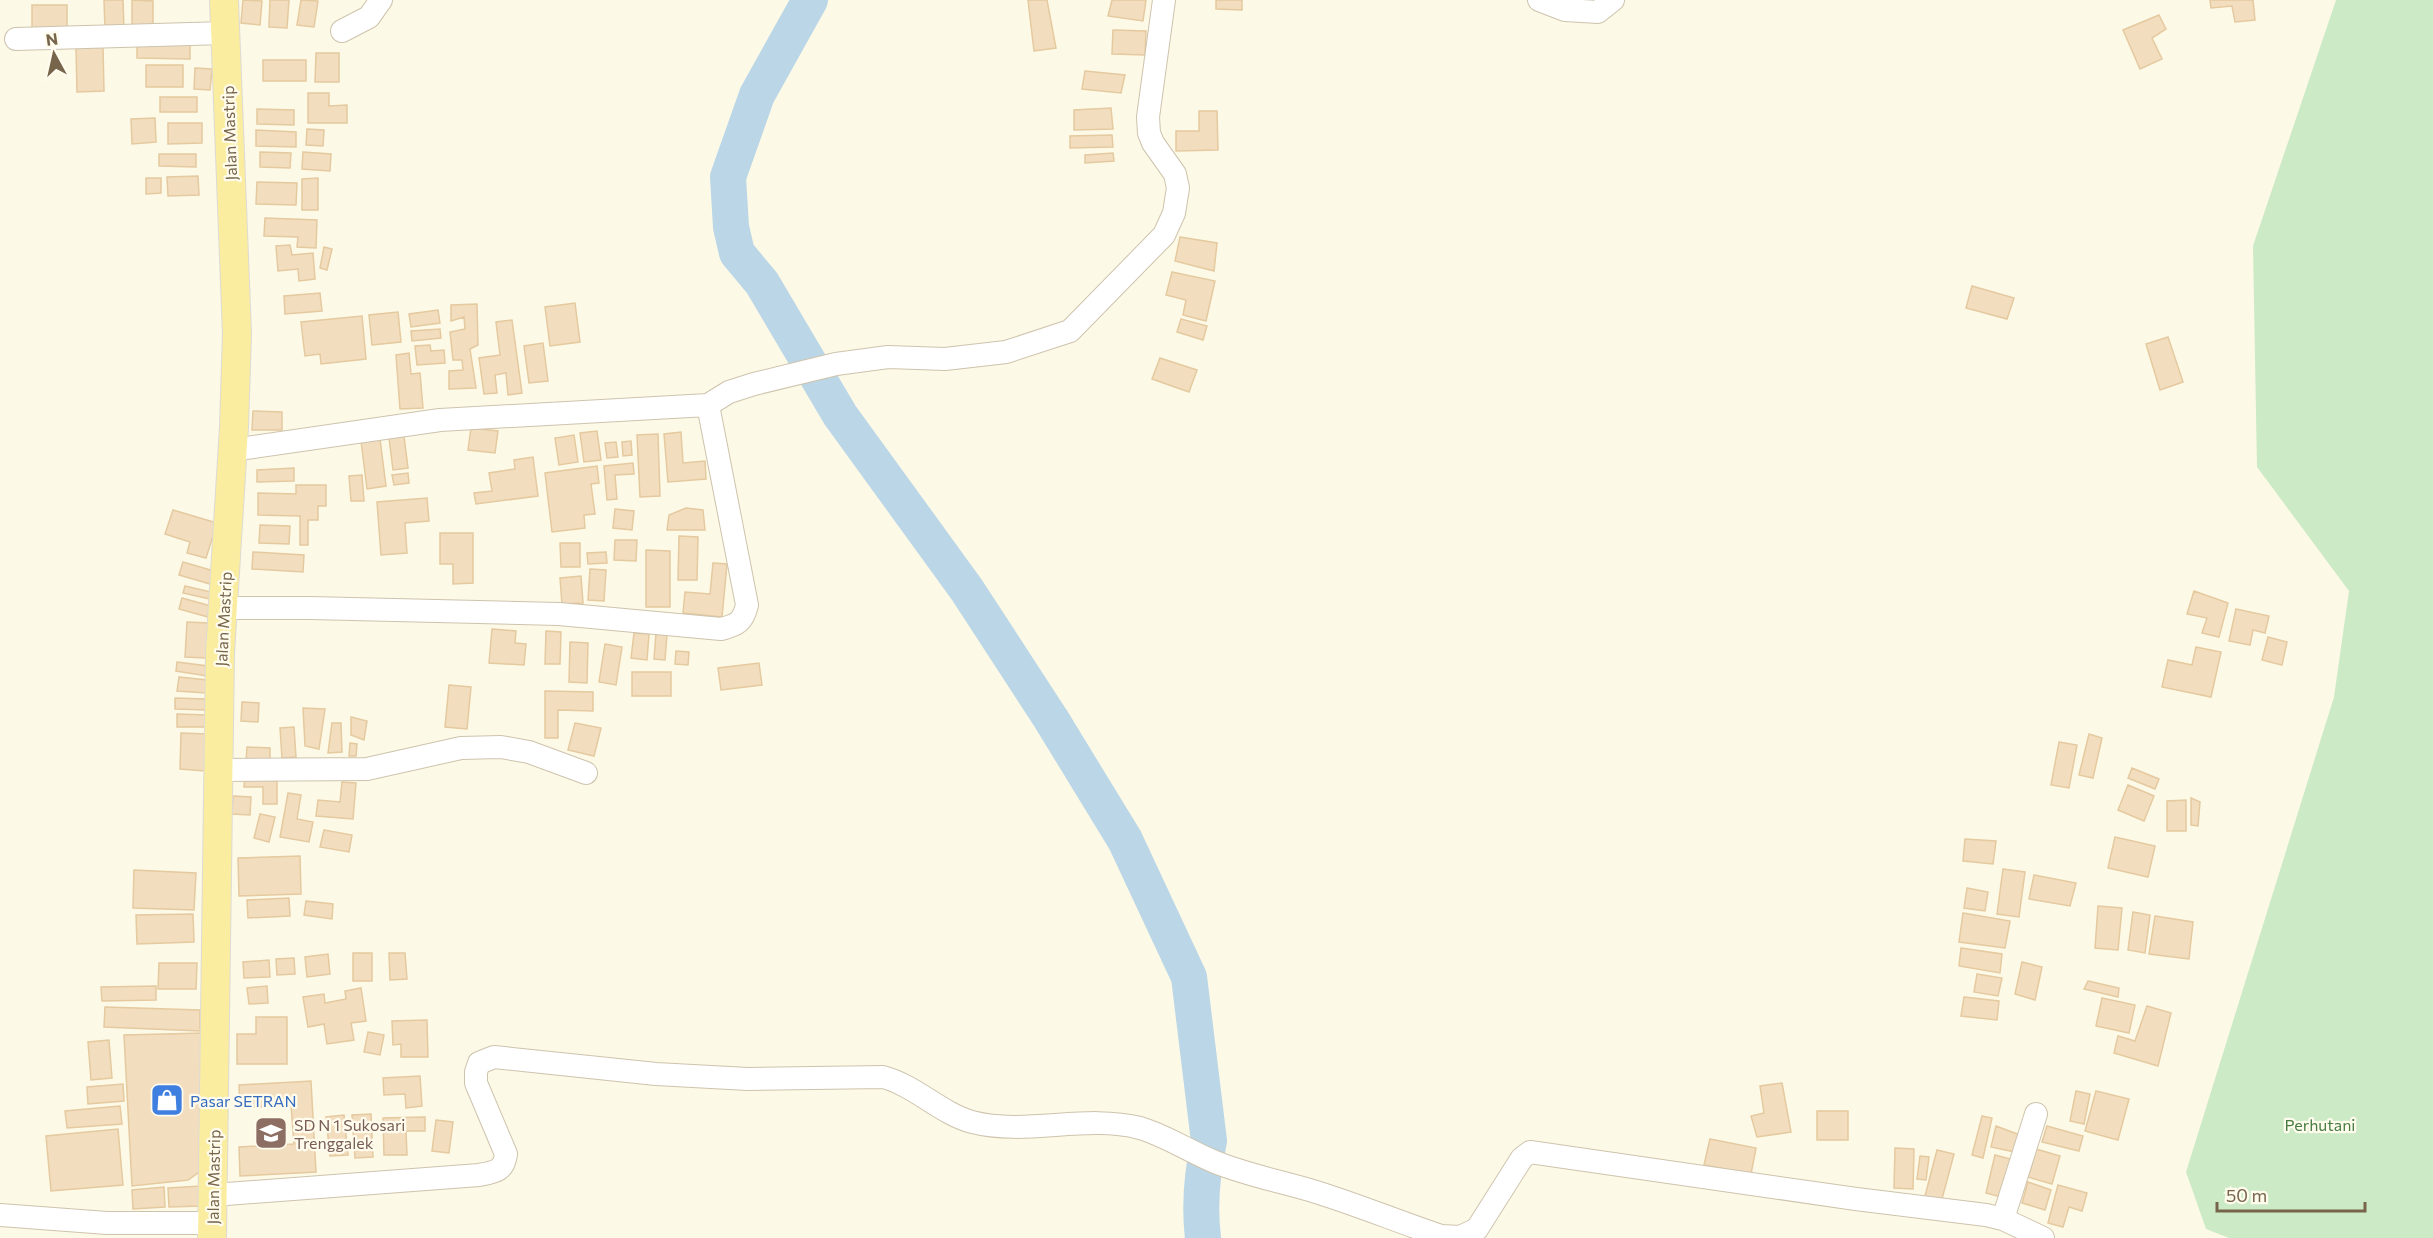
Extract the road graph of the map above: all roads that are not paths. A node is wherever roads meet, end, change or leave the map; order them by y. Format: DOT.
graph roads {
  1 [pos="224,0"];
  2 [pos="381,0"];
  3 [pos="1164,0"];
  4 [pos="1539,0"];
  5 [pos="1613,0"];
  6 [pos="342,31"];
  7 [pos="225,33"];
  8 [pos="16,39"];
  9 [pos="708,405"];
  10 [pos="232,450"];
  11 [pos="223,608"];
  12 [pos="219,770"];
  13 [pos="586,773"];
  14 [pos="2036,1114"];
  15 [pos="214,1195"];
  16 [pos="0,1215"];
  17 [pos="2003,1219"];
  18 [pos="212,1231"];
  19 [pos="2043,1238"];
  1 -- 7 [label="main road, Jalan Mastrip"];
  2 -- 6 [label="street"];
  3 -- 9 [label="street"];
  4 -- 5 [label="street"];
  7 -- 8 [label="street"];
  7 -- 10 [label="main road, Jalan Mastrip"];
  9 -- 10 [label="street"];
  9 -- 11 [label="street"];
  10 -- 11 [label="main road, Jalan Mastrip"];
  11 -- 12 [label="main road, Jalan Mastrip"];
  12 -- 13 [label="street"];
  12 -- 15 [label="main road, Jalan Mastrip"];
  14 -- 17 [label="street"];
  15 -- 17 [label="street"];
  15 -- 18 [label="main road, Jalan Mastrip"];
  16 -- 18 [label="street"];
  17 -- 19 [label="street"];
}
